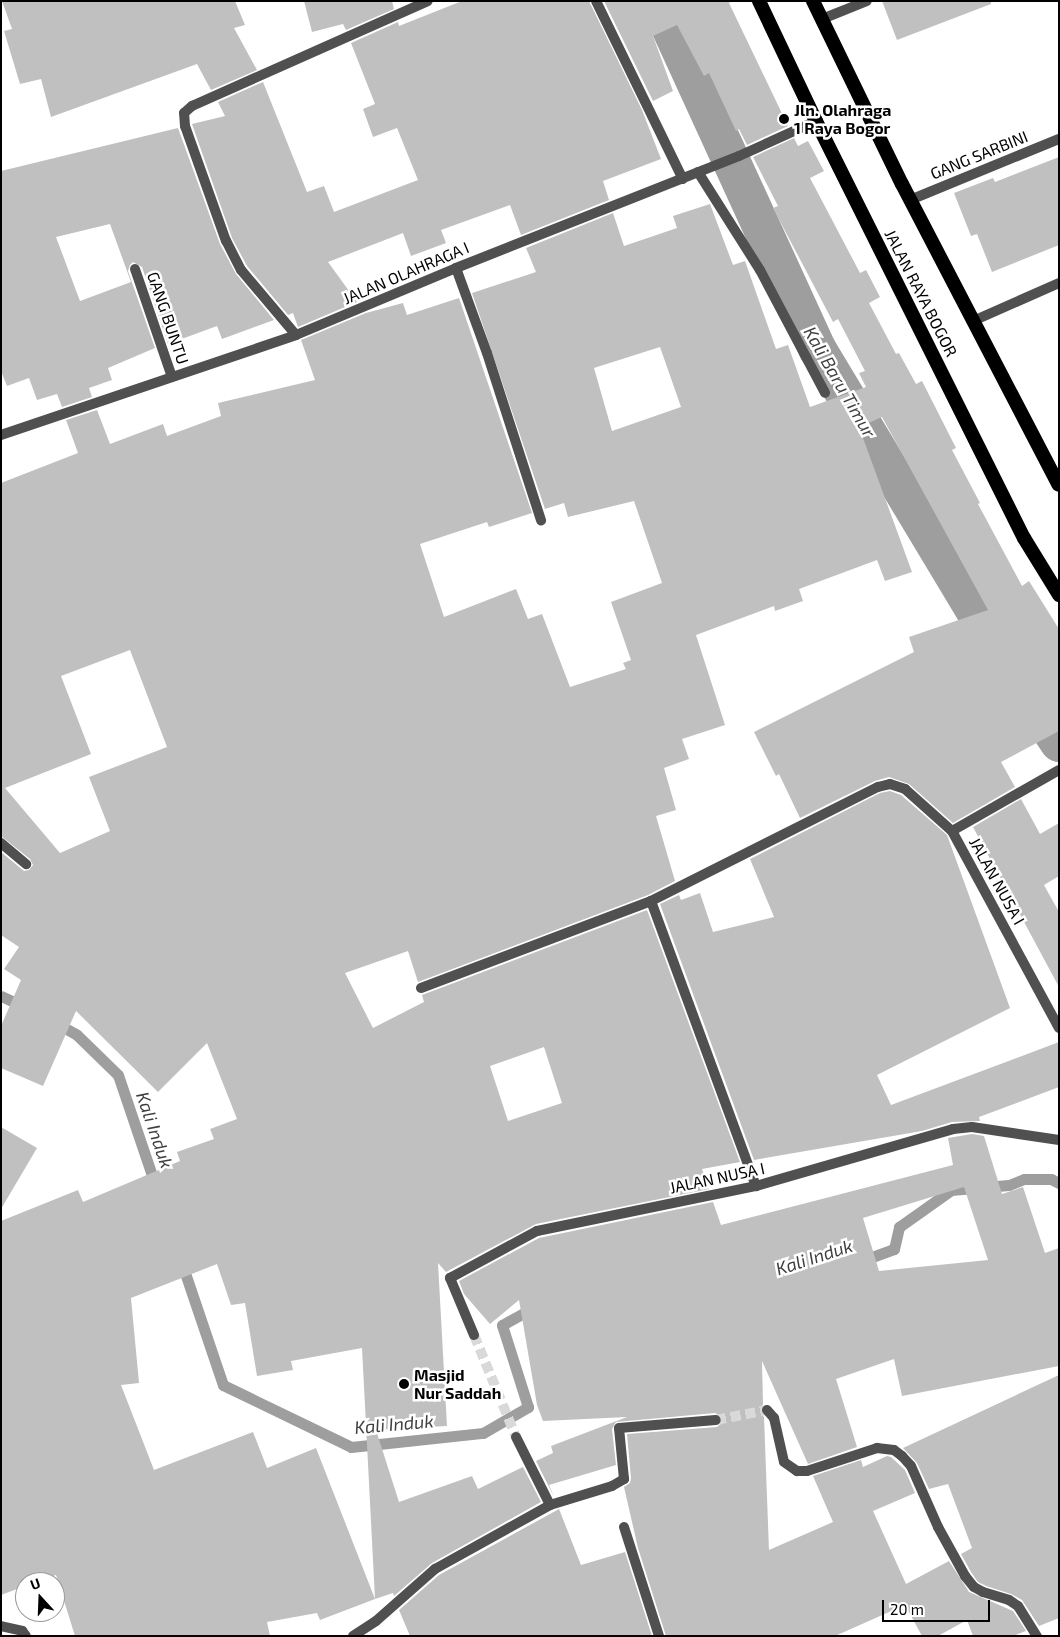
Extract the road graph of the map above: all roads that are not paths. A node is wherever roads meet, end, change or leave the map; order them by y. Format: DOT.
graph roads {
  1 [pos="428,1"];
  2 [pos="596,1"];
  3 [pos="759,1"];
  4 [pos="813,1"];
  5 [pos="866,1"];
  6 [pos="822,19"];
  7 [pos="816,121"];
  8 [pos="1059,139"];
  9 [pos="702,170"];
  10 [pos="683,179"];
  11 [pos="910,200"];
  12 [pos="456,268"];
  13 [pos="135,269"];
  14 [pos="1059,283"];
  15 [pos="973,321"];
  16 [pos="296,335"];
  17 [pos="172,377"];
  18 [pos="825,393"];
  19 [pos="1,435"];
  20 [pos="1059,485"];
  21 [pos="541,520"];
  22 [pos="1059,595"];
  23 [pos="1059,770"];
  24 [pos="952,831"];
  25 [pos="1,843"];
  26 [pos="26,864"];
  27 [pos="651,901"];
  28 [pos="422,988"];
  29 [pos="1059,1028"];
  30 [pos="1059,1140"];
  31 [pos="756,1186"];
  32 [pos="474,1336"];
  33 [pos="767,1410"];
  34 [pos="716,1420"];
  35 [pos="516,1437"];
  36 [pos="550,1505"];
  37 [pos="624,1527"];
  38 [pos="1,1626"];
  39 [pos="26,1636"];
  40 [pos="354,1636"];
  41 [pos="659,1636"];
  42 [pos="1037,1636"];
  1 -- 16 [label="street"];
  2 -- 10 [label="street"];
  3 -- 7 [label="highway, JALAN RAYA BOGOR"];
  4 -- 6 [label="highway, JALAN RAYA BOGOR"];
  5 -- 6 [label="street"];
  6 -- 11 [label="highway, JALAN RAYA BOGOR"];
  7 -- 9 [label="street, JALAN OLAHRAGA I"];
  7 -- 22 [label="highway, JALAN RAYA BOGOR"];
  8 -- 11 [label="street, GANG SARBINI"];
  9 -- 10 [label="street, JALAN OLAHRAGA I"];
  9 -- 18 [label="street"];
  10 -- 12 [label="street, JALAN OLAHRAGA I"];
  11 -- 15 [label="highway, JALAN RAYA BOGOR"];
  12 -- 16 [label="street, JALAN OLAHRAGA I"];
  12 -- 21 [label="street"];
  13 -- 17 [label="street, GANG BUNTU"];
  14 -- 15 [label="street"];
  15 -- 20 [label="highway, JALAN RAYA BOGOR"];
  16 -- 17 [label="street, JALAN OLAHRAGA I"];
  17 -- 19 [label="street, JALAN OLAHRAGA I"];
  23 -- 24 [label="street, JALAN NUSA I"];
  24 -- 27 [label="street"];
  24 -- 29 [label="street, JALAN NUSA I"];
  25 -- 26 [label="street"];
  27 -- 28 [label="street"];
  27 -- 31 [label="street"];
  30 -- 31 [label="street, JALAN NUSA I"];
  31 -- 32 [label="street, JALAN NUSA I"];
  33 -- 42 [label="street"];
  34 -- 36 [label="street"];
  35 -- 36 [label="street"];
  36 -- 40 [label="street"];
  37 -- 41 [label="street"];
  38 -- 39 [label="street"];
}
